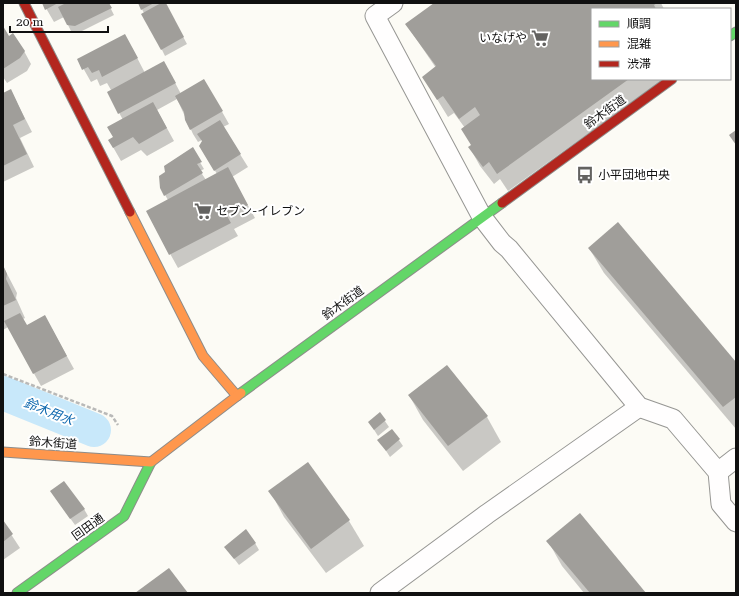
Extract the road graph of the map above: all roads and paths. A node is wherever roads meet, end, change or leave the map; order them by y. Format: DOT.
graph roads {
  1 [pos="24,3"];
  2 [pos="393,3"];
  3 [pos="671,80"];
  4 [pos="482,216"];
  5 [pos="3,374"];
  6 [pos="237,396"];
  7 [pos="639,407"];
  8 [pos="118,425"];
  9 [pos="3,452"];
  10 [pos="736,458"];
  11 [pos="152,462"];
  12 [pos="718,472"];
  13 [pos="736,522"];
  14 [pos="17,593"];
  15 [pos="380,593"];
  1 -- 6 [label="main road"];
  2 -- 4 [label="lane"];
  3 -- 4 [label="main road, 鈴木街道"];
  4 -- 6 [label="main road, 鈴木街道"];
  4 -- 7 [label="lane"];
  5 -- 8 [label="path"];
  6 -- 11 [label="main road, 鈴木街道"];
  7 -- 12 [label="lane"];
  7 -- 15 [label="lane"];
  9 -- 11 [label="main road, 鈴木街道"];
  10 -- 12 [label="lane"];
  11 -- 14 [label="main road, 回田通"];
  12 -- 13 [label="lane"];
}
